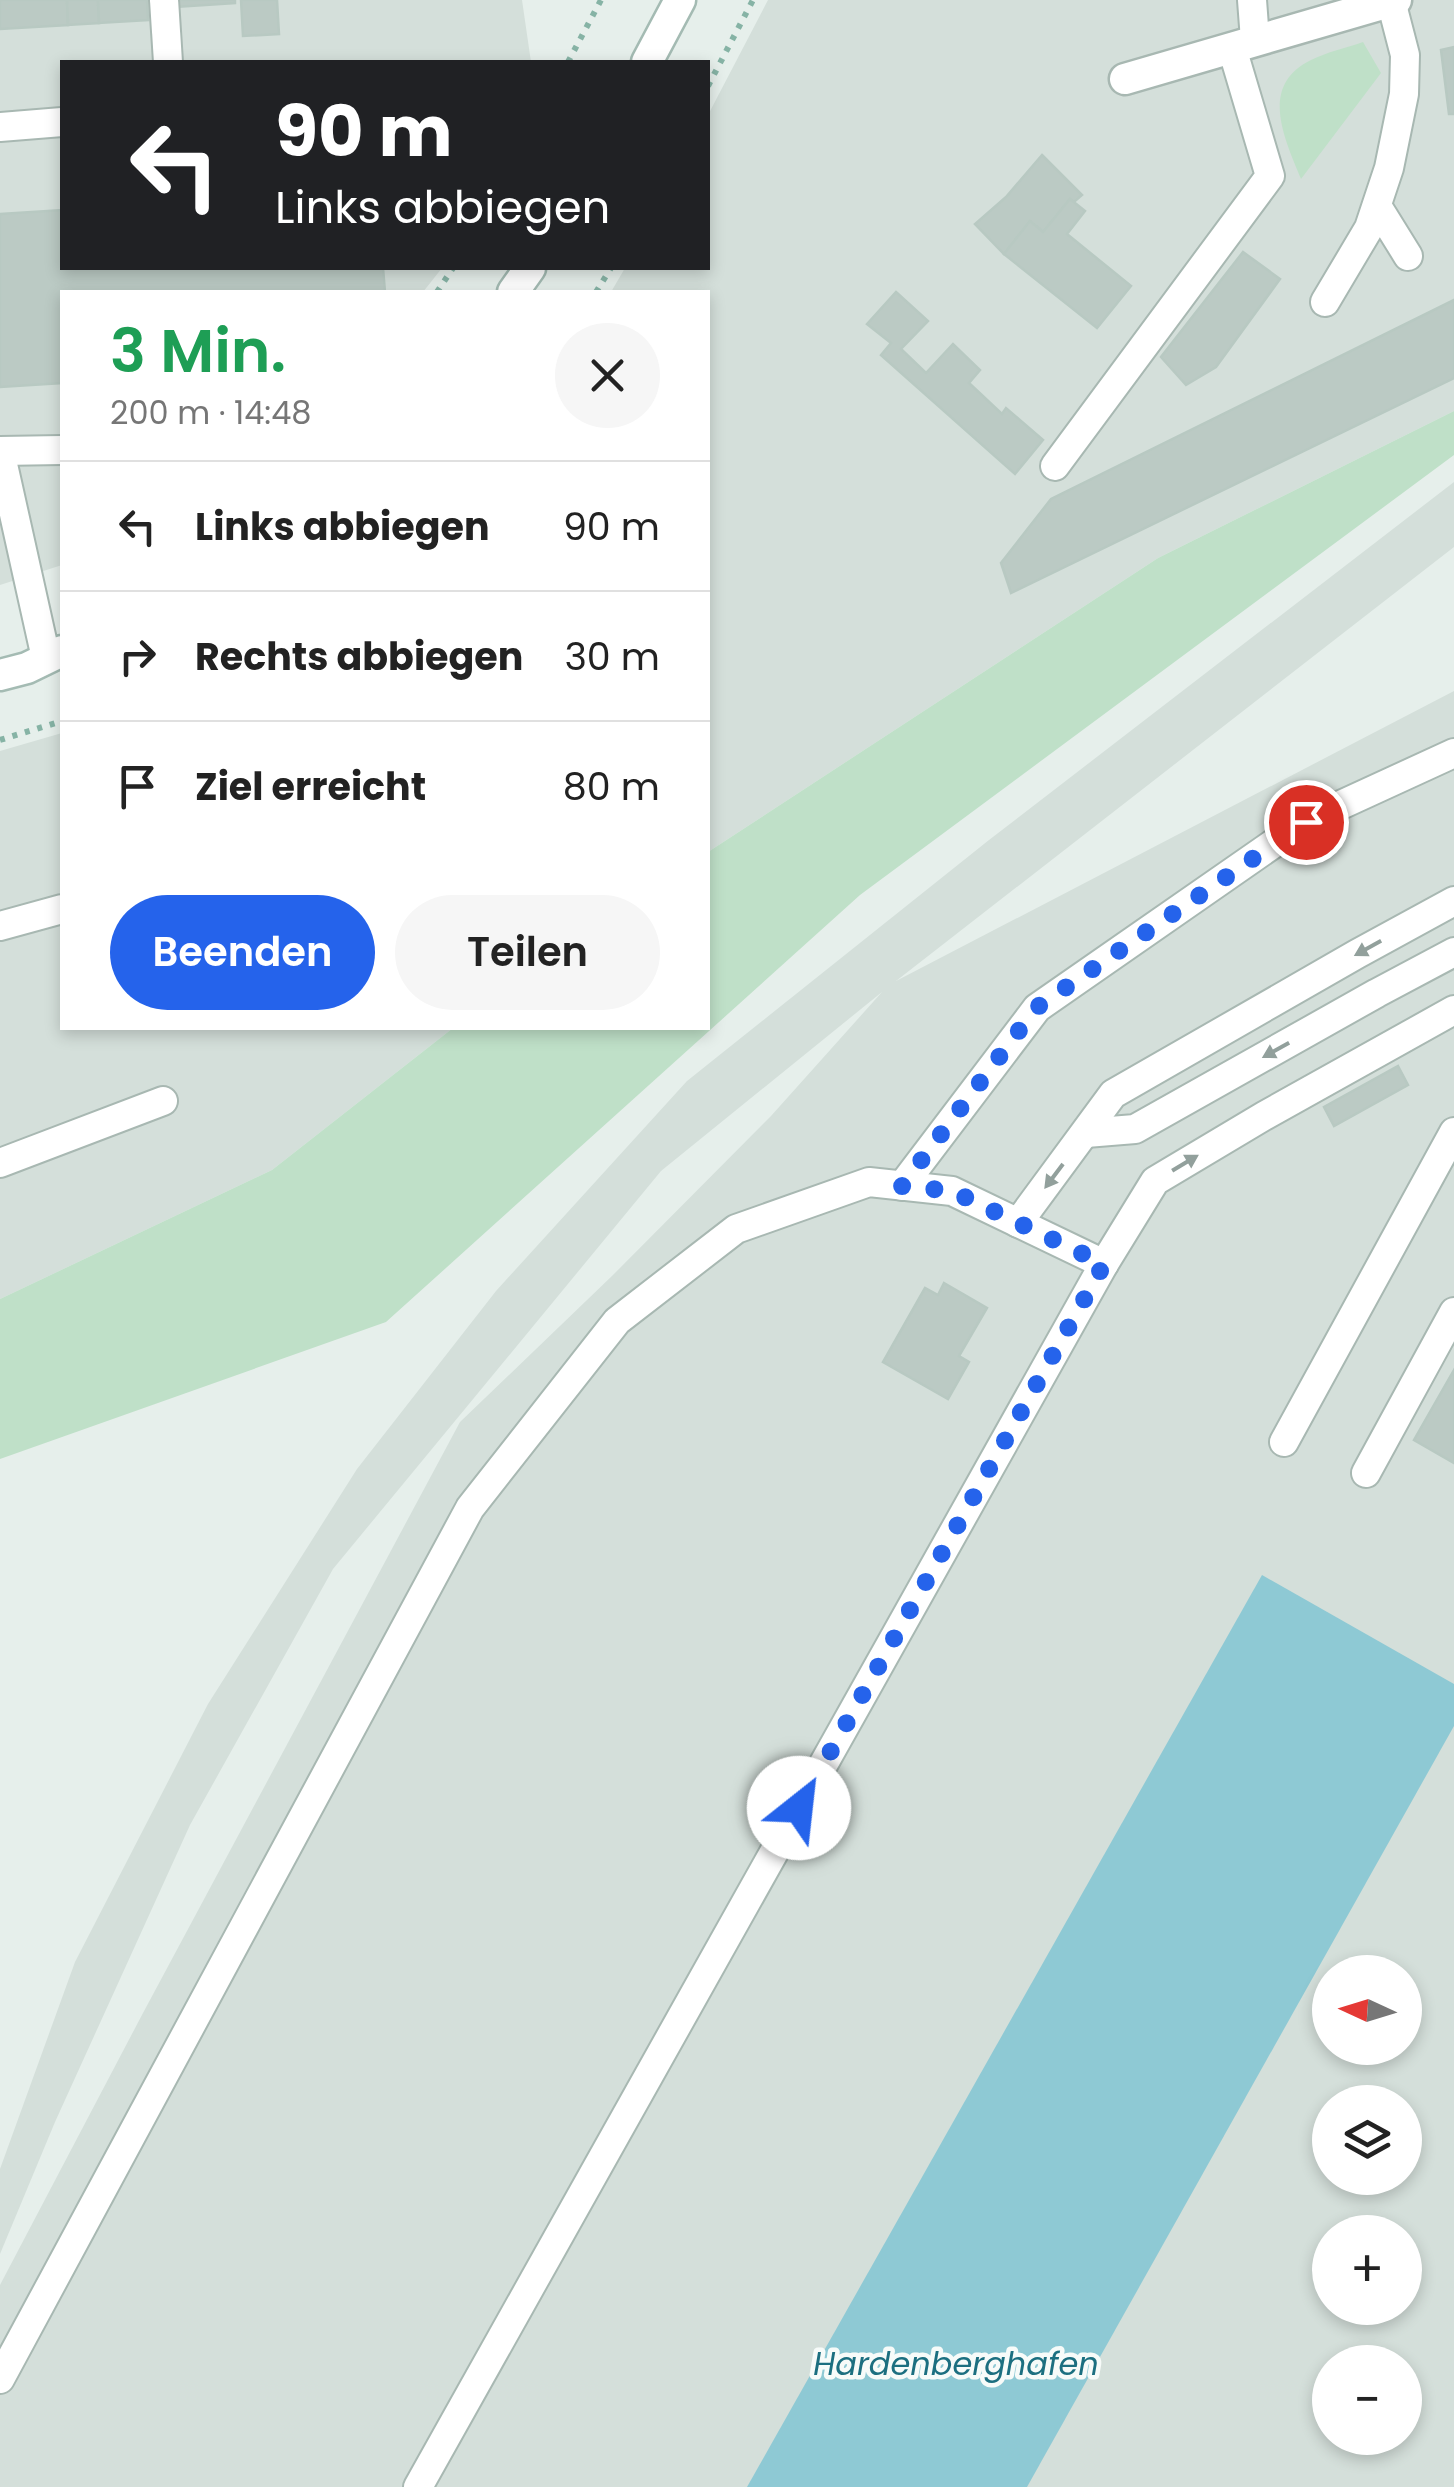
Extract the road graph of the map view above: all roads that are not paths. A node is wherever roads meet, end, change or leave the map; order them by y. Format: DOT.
graph roads {
  1 [pos="164,0"];
  2 [pos="680,0"];
  3 [pos="1252,0"];
  4 [pos="1394,1"];
  5 [pos="1244,44"];
  6 [pos="168,60"];
  7 [pos="649,60"];
  8 [pos="1125,79"];
  9 [pos="60,122"];
  10 [pos="0,127"];
  11 [pos="1378,206"];
  12 [pos="1408,256"];
  13 [pos="1324,302"];
  14 [pos="60,450"];
  15 [pos="0,451"];
  16 [pos="1055,466"];
  17 [pos="54,654"];
  18 [pos="0,675"];
  19 [pos="1454,753"];
  20 [pos="1454,901"];
  21 [pos="60,910"];
  22 [pos="0,926"];
  23 [pos="1454,952"];
  24 [pos="1454,1010"];
  25 [pos="163,1101"];
  26 [pos="1454,1132"];
  27 [pos="1086,1133"];
  28 [pos="0,1162"];
  29 [pos="902,1186"];
  30 [pos="1018,1223"];
  31 [pos="1104,1264"];
  32 [pos="1454,1312"];
  33 [pos="1284,1442"];
  34 [pos="1366,1473"];
  35 [pos="0,2379"];
  36 [pos="418,2487"];
  1 -- 6 [label="lane"];
  2 -- 7 [label="street"];
  3 -- 5 [label="lane"];
  4 -- 5 [label="street"];
  4 -- 11 [label="lane"];
  5 -- 8 [label="street"];
  5 -- 16 [label="lane"];
  9 -- 10 [label="lane"];
  11 -- 12 [label="lane"];
  11 -- 13 [label="lane"];
  14 -- 15 [label="lane"];
  15 -- 17 [label="lane"];
  17 -- 18 [label="street"];
  19 -- 29 [label="lane"];
  20 -- 27 [label="lane, one-way"];
  21 -- 22 [label="lane"];
  23 -- 27 [label="lane, one-way"];
  31 -- 24 [label="lane, one-way"];
  25 -- 28 [label="lane"];
  26 -- 33 [label="lane"];
  27 -- 30 [label="lane, one-way"];
  29 -- 30 [label="lane"];
  29 -- 35 [label="lane"];
  30 -- 31 [label="lane"];
  31 -- 36 [label="lane"];
  32 -- 34 [label="lane"];
}
